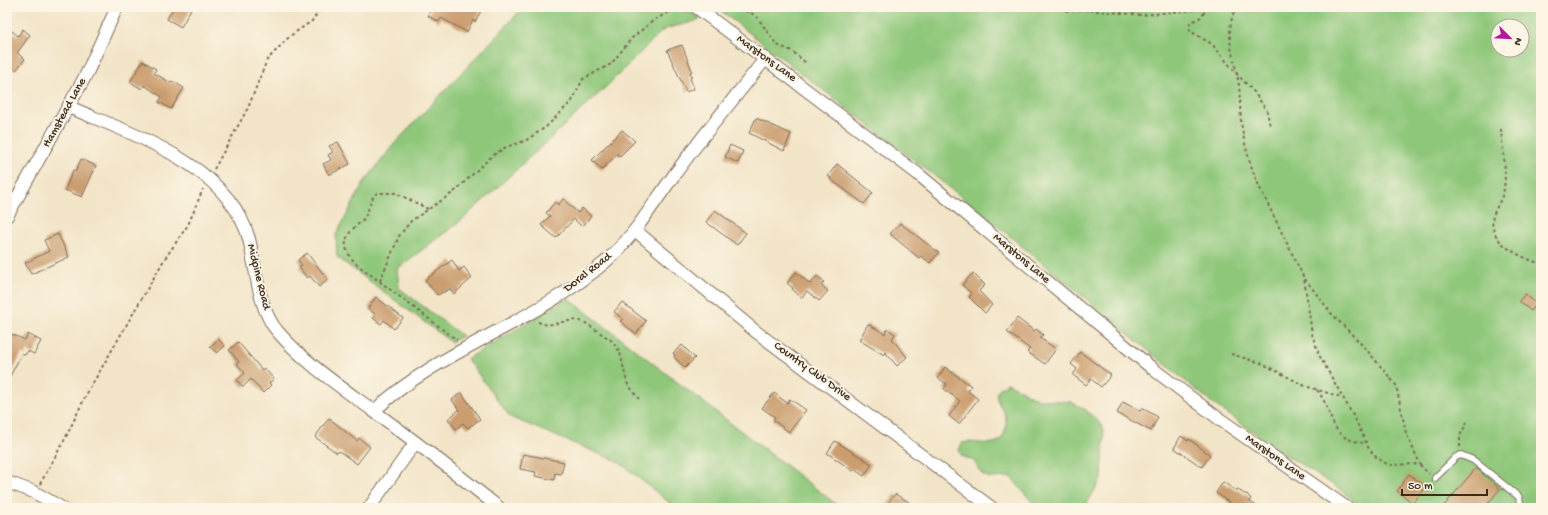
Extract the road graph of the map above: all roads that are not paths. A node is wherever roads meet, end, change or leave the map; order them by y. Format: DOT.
graph roads {
  1 [pos="117,7"];
  2 [pos="696,7"];
  3 [pos="765,58"];
  4 [pos="69,107"];
  5 [pos="7,216"];
  6 [pos="636,231"];
  7 [pos="374,411"];
  8 [pos="415,443"];
  9 [pos="1435,478"];
  10 [pos="7,482"];
  11 [pos="62,508"];
  12 [pos="369,508"];
  13 [pos="499,508"];
  14 [pos="992,508"];
  15 [pos="1347,508"];
  16 [pos="1521,508"];
  1 -- 4 [label="street, Hamstead Lane"];
  2 -- 3 [label="street, Marstons Lane"];
  3 -- 6 [label="street, Doral Road"];
  3 -- 15 [label="street, Marstons Lane"];
  4 -- 5 [label="street, Hamstead Lane"];
  4 -- 7 [label="street, Midpine Road"];
  6 -- 7 [label="street, Doral Road"];
  6 -- 14 [label="street, Country Club Drive"];
  7 -- 8 [label="street, Midpine Road"];
  8 -- 12 [label="street"];
  8 -- 13 [label="street, Midpine Road"];
  9 -- 16 [label="lane"];
  10 -- 11 [label="street"];
}
